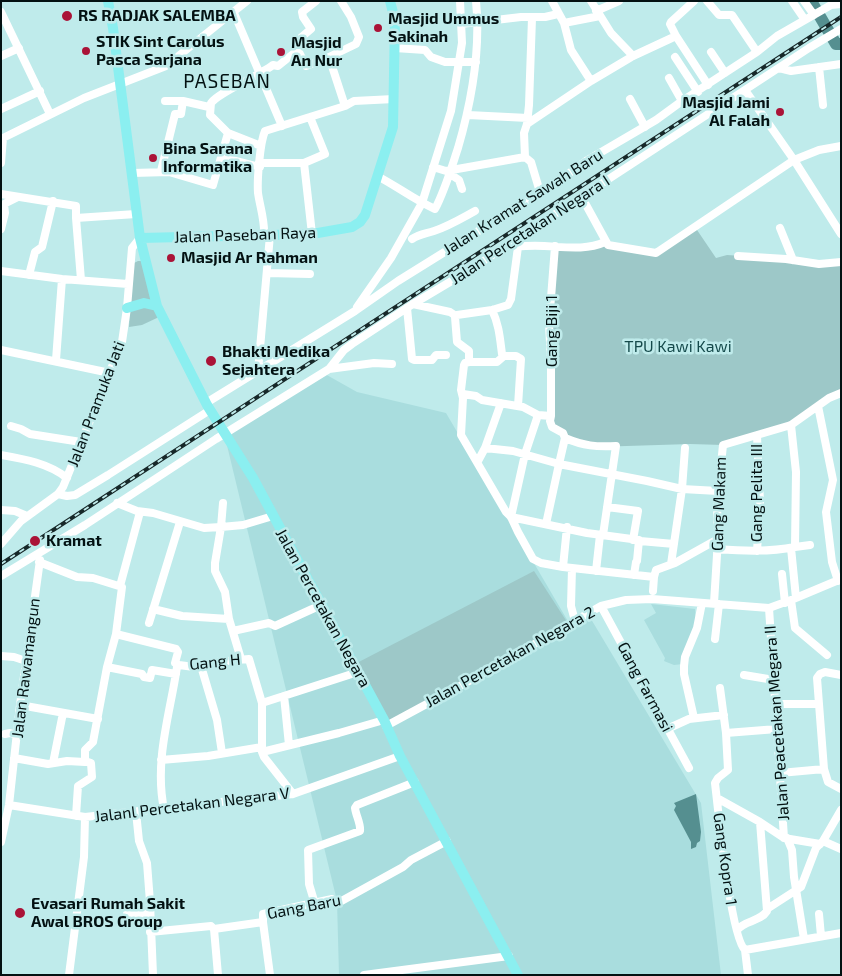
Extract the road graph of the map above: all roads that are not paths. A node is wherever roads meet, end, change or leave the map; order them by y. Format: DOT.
graph roads {
  1 [pos="108,1"];
  2 [pos="248,1"];
  3 [pos="316,1"];
  4 [pos="390,1"];
  5 [pos="460,1"];
  6 [pos="476,1"];
  7 [pos="552,1"];
  8 [pos="590,1"];
  9 [pos="620,1"];
  10 [pos="694,1"];
  11 [pos="707,1"];
  12 [pos="792,1"];
  13 [pos="804,1"];
  14 [pos="343,4"];
  15 [pos="841,4"];
  16 [pos="1,12"];
  17 [pos="234,13"];
  18 [pos="558,14"];
  19 [pos="598,14"];
  20 [pos="815,15"];
  21 [pos="532,18"];
  22 [pos="805,20"];
  23 [pos="477,23"];
  24 [pos="564,23"];
  25 [pos="461,24"];
  26 [pos="840,30"];
  27 [pos="676,36"];
  28 [pos="18,48"];
  29 [pos="395,48"];
  30 [pos="298,50"];
  31 [pos="711,52"];
  32 [pos="757,52"];
  33 [pos="1,56"];
  34 [pos="633,56"];
  35 [pos="329,57"];
  36 [pos="675,57"];
  37 [pos="459,62"];
  38 [pos="476,62"];
  39 [pos="841,64"];
  40 [pos="819,67"];
  41 [pos="779,68"];
  42 [pos="725,73"];
  43 [pos="260,74"];
  44 [pos="669,78"];
  45 [pos="591,81"];
  46 [pos="121,83"];
  47 [pos="708,85"];
  48 [pos="745,90"];
  49 [pos="40,91"];
  50 [pos="698,92"];
  51 [pos="394,99"];
  52 [pos="630,99"];
  53 [pos="183,100"];
  54 [pos="165,101"];
  55 [pos="682,101"];
  56 [pos="823,105"];
  57 [pos="345,106"];
  58 [pos="209,107"];
  59 [pos="1,109"];
  60 [pos="50,114"];
  61 [pos="468,115"];
  62 [pos="310,117"];
  63 [pos="527,121"];
  64 [pos="282,126"];
  65 [pos="645,127"];
  66 [pos="228,133"];
  67 [pos="2,137"];
  68 [pos="261,146"];
  69 [pos="841,146"];
  70 [pos="525,156"];
  71 [pos="221,157"];
  72 [pos="794,160"];
  73 [pos="1,162"];
  74 [pos="304,163"];
  75 [pos="260,165"];
  76 [pos="433,168"];
  77 [pos="160,171"];
  78 [pos="451,171"];
  79 [pos="132,173"];
  80 [pos="377,176"];
  81 [pos="462,189"];
  82 [pos="540,192"];
  83 [pos="1,194"];
  84 [pos="583,196"];
  85 [pos="18,197"];
  86 [pos="53,202"];
  87 [pos="422,203"];
  88 [pos="475,211"];
  89 [pos="136,214"];
  90 [pos="76,218"];
  91 [pos="1,228"];
  92 [pos="780,228"];
  93 [pos="406,232"];
  94 [pos="312,234"];
  95 [pos="841,234"];
  96 [pos="267,235"];
  97 [pos="140,238"];
  98 [pos="412,239"];
  99 [pos="605,242"];
  100 [pos="516,244"];
  101 [pos="398,245"];
  102 [pos="556,246"];
  103 [pos="738,256"];
  104 [pos="793,260"];
  105 [pos="841,262"];
  106 [pos="1,271"];
  107 [pos="267,273"];
  108 [pos="29,274"];
  109 [pos="310,274"];
  110 [pos="62,279"];
  111 [pos="81,280"];
  112 [pos="128,284"];
  113 [pos="157,306"];
  114 [pos="410,306"];
  115 [pos="128,308"];
  116 [pos="492,310"];
  117 [pos="355,311"];
  118 [pos="456,316"];
  119 [pos="1,350"];
  120 [pos="446,355"];
  121 [pos="504,356"];
  122 [pos="56,360"];
  123 [pos="469,362"];
  124 [pos="392,364"];
  125 [pos="328,369"];
  126 [pos="258,370"];
  127 [pos="110,373"];
  128 [pos="841,393"];
  129 [pos="463,394"];
  130 [pos="501,403"];
  131 [pos="208,406"];
  132 [pos="518,406"];
  133 [pos="818,406"];
  134 [pos="538,415"];
  135 [pos="551,416"];
  136 [pos="791,425"];
  137 [pos="11,426"];
  138 [pos="224,434"];
  139 [pos="757,436"];
  140 [pos="565,438"];
  141 [pos="81,442"];
  142 [pos="485,448"];
  143 [pos="685,448"];
  144 [pos="525,454"];
  145 [pos="1,455"];
  146 [pos="478,461"];
  147 [pos="559,464"];
  148 [pos="831,472"];
  149 [pos="841,472"];
  150 [pos="612,474"];
  151 [pos="67,478"];
  152 [pos="682,489"];
  153 [pos="718,491"];
  154 [pos="58,494"];
  155 [pos="117,503"];
  156 [pos="223,503"];
  157 [pos="607,507"];
  158 [pos="1,510"];
  159 [pos="140,512"];
  160 [pos="27,516"];
  161 [pos="273,516"];
  162 [pos="511,517"];
  163 [pos="180,522"];
  164 [pos="546,524"];
  165 [pos="221,527"];
  166 [pos="567,527"];
  167 [pos="602,535"];
  168 [pos="718,540"];
  169 [pos="637,541"];
  170 [pos="1,544"];
  171 [pos="674,544"];
  172 [pos="810,545"];
  173 [pos="793,547"];
  174 [pos="718,549"];
  175 [pos="757,551"];
  176 [pos="41,553"];
  177 [pos="39,562"];
  178 [pos="671,564"];
  179 [pos="563,567"];
  180 [pos="572,568"];
  181 [pos="596,570"];
  182 [pos="782,574"];
  183 [pos="634,575"];
  184 [pos="1,576"];
  185 [pos="654,577"];
  186 [pos="839,580"];
  187 [pos="120,586"];
  188 [pos="653,591"];
  189 [pos="791,600"];
  190 [pos="702,603"];
  191 [pos="716,603"];
  192 [pos="321,605"];
  193 [pos="601,606"];
  194 [pos="769,608"];
  195 [pos="153,609"];
  196 [pos="229,619"];
  197 [pos="575,621"];
  198 [pos="149,623"];
  199 [pos="234,631"];
  200 [pos="116,634"];
  201 [pos="715,639"];
  202 [pos="1,656"];
  203 [pos="826,656"];
  204 [pos="241,659"];
  205 [pos="26,661"];
  206 [pos="179,665"];
  207 [pos="107,666"];
  208 [pos="201,666"];
  209 [pos="358,672"];
  210 [pos="176,674"];
  211 [pos="744,675"];
  212 [pos="841,675"];
  213 [pos="774,680"];
  214 [pos="720,688"];
  215 [pos="284,696"];
  216 [pos="262,703"];
  217 [pos="776,704"];
  218 [pos="819,704"];
  219 [pos="20,705"];
  220 [pos="63,713"];
  221 [pos="724,715"];
  222 [pos="694,718"];
  223 [pos="98,719"];
  224 [pos="385,723"];
  225 [pos="667,729"];
  226 [pos="777,729"];
  227 [pos="726,733"];
  228 [pos="5,734"];
  229 [pos="16,735"];
  230 [pos="289,745"];
  231 [pos="262,749"];
  232 [pos="222,753"];
  233 [pos="400,756"];
  234 [pos="14,758"];
  235 [pos="161,760"];
  236 [pos="85,762"];
  237 [pos="53,763"];
  238 [pos="689,768"];
  239 [pos="824,770"];
  240 [pos="780,773"];
  241 [pos="415,782"];
  242 [pos="841,789"];
  243 [pos="293,794"];
  244 [pos="717,798"];
  245 [pos="6,803"];
  246 [pos="164,809"];
  247 [pos="841,810"];
  248 [pos="136,812"];
  249 [pos="76,816"];
  250 [pos="85,817"];
  251 [pos="760,823"];
  252 [pos="786,838"];
  253 [pos="446,841"];
  254 [pos="1,842"];
  255 [pos="822,842"];
  256 [pos="841,849"];
  257 [pos="797,890"];
  258 [pos="315,904"];
  259 [pos="767,909"];
  260 [pos="127,914"];
  261 [pos="150,914"];
  262 [pos="819,914"];
  263 [pos="263,922"];
  264 [pos="214,929"];
  265 [pos="737,930"];
  266 [pos="150,932"];
  267 [pos="841,933"];
  268 [pos="821,936"];
  269 [pos="804,939"];
  270 [pos="745,950"];
  271 [pos="509,956"];
  272 [pos="69,975"];
  273 [pos="153,975"];
  274 [pos="218,975"];
  275 [pos="270,975"];
  276 [pos="364,975"];
  277 [pos="518,975"];
  278 [pos="748,975"];
  1 -- 46 [label="main road, Jalan Percetakan Negara"];
  2 -- 17 [label="street"];
  3 -- 30 [label="street"];
  4 -- 29 [label="main road, Jalan Paseban Raya"];
  5 -- 25 [label="street"];
  6 -- 23 [label="street"];
  7 -- 18 [label="street"];
  8 -- 19 [label="street"];
  9 -- 19 [label="street"];
  10 -- 27 [label="street"];
  11 -- 32 [label="street"];
  12 -- 22 [label="street"];
  13 -- 20 [label="street"];
  14 -- 35 [label="street"];
  15 -- 20 [label="street, Jalan Kramat Sawah Baru"];
  16 -- 28 [label="street"];
  17 -- 43 [label="street"];
  17 -- 46 [label="street"];
  18 -- 21 [label="street"];
  18 -- 24 [label="street"];
  19 -- 24 [label="street"];
  19 -- 34 [label="street"];
  20 -- 22 [label="street, Jalan Kramat Sawah Baru"];
  21 -- 23 [label="street"];
  21 -- 63 [label="street"];
  22 -- 32 [label="street, Jalan Kramat Sawah Baru"];
  23 -- 25 [label="street"];
  23 -- 38 [label="street"];
  24 -- 45 [label="street"];
  25 -- 37 [label="street"];
  26 -- 41 [label="street, Jalan Percetakan Negara I"];
  27 -- 34 [label="street"];
  27 -- 47 [label="street"];
  28 -- 33 [label="street"];
  28 -- 49 [label="street"];
  29 -- 37 [label="street"];
  29 -- 51 [label="main road, Jalan Paseban Raya"];
  30 -- 35 [label="street"];
  30 -- 43 [label="street"];
  31 -- 42 [label="street"];
  32 -- 42 [label="street, Jalan Kramat Sawah Baru"];
  34 -- 45 [label="street"];
  35 -- 57 [label="street"];
  36 -- 50 [label="street"];
  37 -- 38 [label="street"];
  37 -- 76 [label="street"];
  38 -- 61 [label="street"];
  39 -- 40 [label="street"];
  40 -- 41 [label="street"];
  40 -- 56 [label="street"];
  41 -- 48 [label="street, Jalan Percetakan Negara I"];
  42 -- 47 [label="street, Jalan Kramat Sawah Baru"];
  43 -- 58 [label="street"];
  43 -- 64 [label="street"];
  44 -- 55 [label="street"];
  45 -- 63 [label="street"];
  46 -- 60 [label="street"];
  46 -- 79 [label="main road, Jalan Percetakan Negara"];
  47 -- 50 [label="street, Jalan Kramat Sawah Baru"];
  48 -- 72 [label="street"];
  48 -- 84 [label="street, Jalan Percetakan Negara I"];
  49 -- 59 [label="street"];
  49 -- 60 [label="street"];
  50 -- 55 [label="street, Jalan Kramat Sawah Baru"];
  51 -- 57 [label="street"];
  51 -- 80 [label="main road, Jalan Paseban Raya"];
  52 -- 65 [label="street"];
  53 -- 54 [label="street"];
  53 -- 58 [label="street"];
  53 -- 77 [label="street"];
  55 -- 65 [label="street, Jalan Kramat Sawah Baru"];
  57 -- 62 [label="street"];
  58 -- 66 [label="street"];
  60 -- 67 [label="street"];
  61 -- 63 [label="street"];
  61 -- 78 [label="street"];
  62 -- 64 [label="street"];
  62 -- 74 [label="street"];
  63 -- 70 [label="street"];
  64 -- 68 [label="street"];
  65 -- 82 [label="street, Jalan Kramat Sawah Baru"];
  66 -- 68 [label="street"];
  66 -- 71 [label="street"];
  67 -- 73 [label="street"];
  68 -- 75 [label="street"];
  69 -- 72 [label="street"];
  70 -- 78 [label="street"];
  70 -- 82 [label="street"];
  71 -- 75 [label="street"];
  71 -- 77 [label="street"];
  72 -- 95 [label="street"];
  72 -- 99 [label="street"];
  74 -- 75 [label="street"];
  74 -- 94 [label="street"];
  75 -- 96 [label="street"];
  76 -- 78 [label="street"];
  76 -- 87 [label="street"];
  77 -- 79 [label="street"];
  78 -- 81 [label="street"];
  78 -- 87 [label="street"];
  79 -- 89 [label="main road, Jalan Percetakan Negara"];
  80 -- 87 [label="street"];
  80 -- 94 [label="main road, Jalan Paseban Raya"];
  82 -- 117 [label="street, Jalan Kramat Sawah Baru"];
  83 -- 85 [label="street"];
  84 -- 99 [label="street"];
  84 -- 100 [label="street, Jalan Percetakan Negara I"];
  85 -- 86 [label="street"];
  85 -- 91 [label="street"];
  86 -- 90 [label="street"];
  86 -- 108 [label="street"];
  87 -- 93 [label="street"];
  88 -- 98 [label="street"];
  89 -- 90 [label="street"];
  89 -- 97 [label="main road, Jalan Percetakan Negara"];
  90 -- 111 [label="street"];
  92 -- 104 [label="street"];
  93 -- 98 [label="street"];
  93 -- 101 [label="street"];
  94 -- 96 [label="main road, Jalan Paseban Raya"];
  96 -- 97 [label="main road, Jalan Paseban Raya"];
  96 -- 107 [label="street"];
  97 -- 112 [label="street, Jalan Pramuka Jati"];
  97 -- 113 [label="main road, Jalan Percetakan Negara"];
  98 -- 101 [label="street"];
  99 -- 102 [label="street"];
  100 -- 102 [label="street"];
  100 -- 114 [label="street, Jalan Percetakan Negara I"];
  100 -- 116 [label="street"];
  101 -- 117 [label="street"];
  102 -- 135 [label="street, Gang Biji 1"];
  103 -- 104 [label="street"];
  104 -- 105 [label="street"];
  106 -- 108 [label="street"];
  107 -- 109 [label="street"];
  107 -- 126 [label="street"];
  108 -- 110 [label="street"];
  110 -- 111 [label="street"];
  110 -- 122 [label="street"];
  111 -- 112 [label="street"];
  112 -- 115 [label="street, Jalan Pramuka Jati"];
  113 -- 115 [label="main road"];
  113 -- 131 [label="main road, Jalan Percetakan Negara"];
  114 -- 118 [label="street"];
  114 -- 120 [label="street"];
  114 -- 125 [label="street, Jalan Percetakan Negara I"];
  115 -- 127 [label="street, Jalan Pramuka Jati"];
  116 -- 118 [label="street"];
  116 -- 121 [label="street"];
  117 -- 126 [label="street, Jalan Kramat Sawah Baru"];
  118 -- 123 [label="street"];
  119 -- 122 [label="street"];
  121 -- 123 [label="street"];
  121 -- 132 [label="street"];
  122 -- 127 [label="street"];
  123 -- 129 [label="street"];
  124 -- 125 [label="street"];
  125 -- 138 [label="street, Jalan Percetakan Negara I"];
  126 -- 131 [label="street, Jalan Kramat Sawah Baru"];
  127 -- 141 [label="street, Jalan Pramuka Jati"];
  128 -- 133 [label="street, Gang Makam"];
  129 -- 130 [label="street"];
  129 -- 146 [label="street"];
  130 -- 132 [label="street"];
  130 -- 142 [label="street"];
  131 -- 138 [label="main road, Jalan Percetakan Negara"];
  131 -- 154 [label="street, Jalan Kramat Sawah Baru"];
  132 -- 134 [label="street"];
  133 -- 136 [label="street, Gang Makam"];
  133 -- 148 [label="street"];
  134 -- 135 [label="street"];
  134 -- 144 [label="street"];
  135 -- 140 [label="street"];
  136 -- 139 [label="street, Gang Makam"];
  136 -- 173 [label="street"];
  137 -- 141 [label="street"];
  138 -- 155 [label="street, Jalan Percetakan Negara I"];
  138 -- 161 [label="main road, Jalan Percetakan Negara"];
  139 -- 153 [label="street, Gang Makam"];
  139 -- 175 [label="street, Gang Pelita III"];
  140 -- 147 [label="street"];
  140 -- 150 [label="street"];
  141 -- 151 [label="street, Jalan Pramuka Jati"];
  142 -- 144 [label="street"];
  142 -- 146 [label="street"];
  143 -- 152 [label="street"];
  144 -- 147 [label="street"];
  144 -- 162 [label="street"];
  145 -- 151 [label="street"];
  146 -- 162 [label="street"];
  147 -- 150 [label="street"];
  147 -- 164 [label="street"];
  148 -- 149 [label="street"];
  148 -- 186 [label="street"];
  150 -- 152 [label="street"];
  150 -- 157 [label="street"];
  151 -- 154 [label="street, Jalan Pramuka Jati"];
  152 -- 153 [label="street"];
  152 -- 171 [label="street"];
  153 -- 168 [label="street, Gang Makam"];
  154 -- 160 [label="street, Jalan Pramuka Jati"];
  155 -- 159 [label="street"];
  155 -- 176 [label="street, Jalan Percetakan Negara I"];
  156 -- 165 [label="street"];
  157 -- 167 [label="street"];
  157 -- 169 [label="street"];
  158 -- 160 [label="street"];
  159 -- 163 [label="street"];
  159 -- 187 [label="street"];
  160 -- 170 [label="street, Jalan Pramuka Jati"];
  161 -- 165 [label="street"];
  161 -- 192 [label="main road, Jalan Percetakan Negara"];
  162 -- 164 [label="street"];
  162 -- 179 [label="street"];
  163 -- 165 [label="street"];
  163 -- 195 [label="street"];
  164 -- 166 [label="street"];
  165 -- 196 [label="street"];
  166 -- 167 [label="street"];
  166 -- 179 [label="street"];
  167 -- 169 [label="street"];
  167 -- 181 [label="street"];
  168 -- 174 [label="street, Gang Makam"];
  168 -- 178 [label="street"];
  169 -- 171 [label="street"];
  169 -- 183 [label="street"];
  171 -- 178 [label="street"];
  172 -- 173 [label="street"];
  173 -- 175 [label="street"];
  173 -- 189 [label="street"];
  174 -- 175 [label="street"];
  174 -- 191 [label="street, Gang Makam"];
  176 -- 177 [label="street, Jalan Rawamangun"];
  176 -- 184 [label="street, Jalan Percetakan Negara I"];
  177 -- 187 [label="street"];
  177 -- 205 [label="street, Jalan Rawamangun"];
  178 -- 185 [label="street"];
  179 -- 180 [label="street"];
  180 -- 181 [label="street"];
  180 -- 197 [label="street"];
  181 -- 183 [label="street"];
  182 -- 189 [label="street"];
  183 -- 185 [label="street"];
  185 -- 188 [label="street"];
  186 -- 189 [label="street, Jalan Percetakan Negara 2"];
  187 -- 200 [label="street"];
  189 -- 194 [label="street, Jalan Percetakan Negara 2"];
  189 -- 203 [label="street"];
  190 -- 191 [label="street, Jalan Percetakan Negara 2"];
  190 -- 193 [label="street, Jalan Percetakan Negara 2"];
  190 -- 222 [label="street"];
  191 -- 194 [label="street, Jalan Percetakan Negara 2"];
  191 -- 201 [label="street, Gang Makam"];
  192 -- 199 [label="street"];
  192 -- 209 [label="main road, Jalan Percetakan Negara"];
  193 -- 197 [label="street, Jalan Percetakan Negara 2"];
  193 -- 225 [label="street, Gang Farmasi"];
  194 -- 213 [label="street, Jalan Peacetakan Megara II"];
  195 -- 196 [label="street"];
  195 -- 198 [label="street"];
  196 -- 199 [label="street"];
  197 -- 224 [label="street, Jalan Percetakan Negara 2"];
  199 -- 204 [label="street"];
  200 -- 206 [label="street"];
  200 -- 207 [label="street"];
  202 -- 205 [label="street"];
  204 -- 208 [label="street, Gang H"];
  204 -- 216 [label="street, Gang H"];
  205 -- 219 [label="street, Jalan Rawamangun"];
  206 -- 208 [label="street, Gang H"];
  206 -- 210 [label="street, Gang H"];
  207 -- 210 [label="street"];
  207 -- 223 [label="street"];
  208 -- 232 [label="street"];
  209 -- 215 [label="street"];
  209 -- 224 [label="main road, Jalan Percetakan Negara"];
  210 -- 235 [label="street, Gang H"];
  211 -- 213 [label="street"];
  212 -- 218 [label="street"];
  213 -- 217 [label="street, Jalan Peacetakan Megara II"];
  214 -- 221 [label="street"];
  215 -- 216 [label="street"];
  215 -- 230 [label="street"];
  216 -- 231 [label="street, Gang H"];
  217 -- 218 [label="street"];
  217 -- 226 [label="street, Jalan Peacetakan Megara II"];
  218 -- 239 [label="street"];
  219 -- 220 [label="street"];
  219 -- 229 [label="street, Jalan Rawamangun"];
  220 -- 223 [label="street"];
  220 -- 237 [label="street"];
  221 -- 222 [label="street"];
  221 -- 227 [label="street"];
  222 -- 225 [label="street"];
  223 -- 236 [label="street"];
  224 -- 230 [label="street, Jalan Percetakan Negara 2"];
  224 -- 233 [label="main road, Jalan Percetakan Negara"];
  225 -- 238 [label="street, Gang Farmasi"];
  226 -- 227 [label="street"];
  226 -- 240 [label="street, Jalan Peacetakan Megara II"];
  227 -- 244 [label="street, Gang Kopra 1"];
  228 -- 229 [label="street"];
  229 -- 234 [label="street, Jalan Rawamangun"];
  230 -- 231 [label="street, Jalan Percetakan Negara 2"];
  231 -- 232 [label="street, Jalan Percetakan Negara 2"];
  231 -- 243 [label="street"];
  232 -- 235 [label="street, Jalan Percetakan Negara 2"];
  233 -- 241 [label="main road, Jalan Percetakan Negara"];
  233 -- 243 [label="street, Jalanl Percetakan Negara V"];
  234 -- 237 [label="street"];
  234 -- 245 [label="street, Jalan Rawamangun"];
  235 -- 246 [label="street, Gang H"];
  236 -- 237 [label="street"];
  236 -- 249 [label="street"];
  239 -- 240 [label="street"];
  239 -- 242 [label="street"];
  240 -- 252 [label="street, Jalan Peacetakan Megara II"];
  241 -- 253 [label="main road, Jalan Percetakan Negara"];
  241 -- 258 [label="street"];
  243 -- 246 [label="street, Jalanl Percetakan Negara V"];
  244 -- 251 [label="street"];
  244 -- 265 [label="street, Gang Kopra 1"];
  245 -- 249 [label="street, Jalanl Percetakan Negara V"];
  245 -- 254 [label="street, Jalan Rawamangun"];
  246 -- 248 [label="street, Jalanl Percetakan Negara V"];
  247 -- 255 [label="street"];
  248 -- 250 [label="street, Jalanl Percetakan Negara V"];
  248 -- 261 [label="street"];
  249 -- 250 [label="street, Jalanl Percetakan Negara V"];
  250 -- 272 [label="street"];
  251 -- 252 [label="street"];
  251 -- 259 [label="street"];
  252 -- 255 [label="street"];
  252 -- 257 [label="street, Jalan Peacetakan Megara II"];
  253 -- 258 [label="street, Gang Baru"];
  253 -- 271 [label="main road, Jalan Percetakan Negara"];
  255 -- 256 [label="street"];
  255 -- 257 [label="street"];
  257 -- 259 [label="street"];
  257 -- 269 [label="street, Jalan Peacetakan Megara II"];
  258 -- 263 [label="street, Gang Baru"];
  259 -- 265 [label="street"];
  260 -- 261 [label="street"];
  261 -- 266 [label="street"];
  262 -- 268 [label="street"];
  263 -- 264 [label="street, Gang Baru"];
  263 -- 275 [label="street"];
  264 -- 266 [label="street, Gang Baru"];
  264 -- 274 [label="street"];
  265 -- 270 [label="street, Gang Kopra 1"];
  266 -- 273 [label="street"];
  267 -- 268 [label="street"];
  268 -- 269 [label="street"];
  269 -- 270 [label="street"];
  270 -- 278 [label="street, Gang Kopra 1"];
  271 -- 276 [label="street"];
  271 -- 277 [label="main road, Jalan Percetakan Negara"];
}
